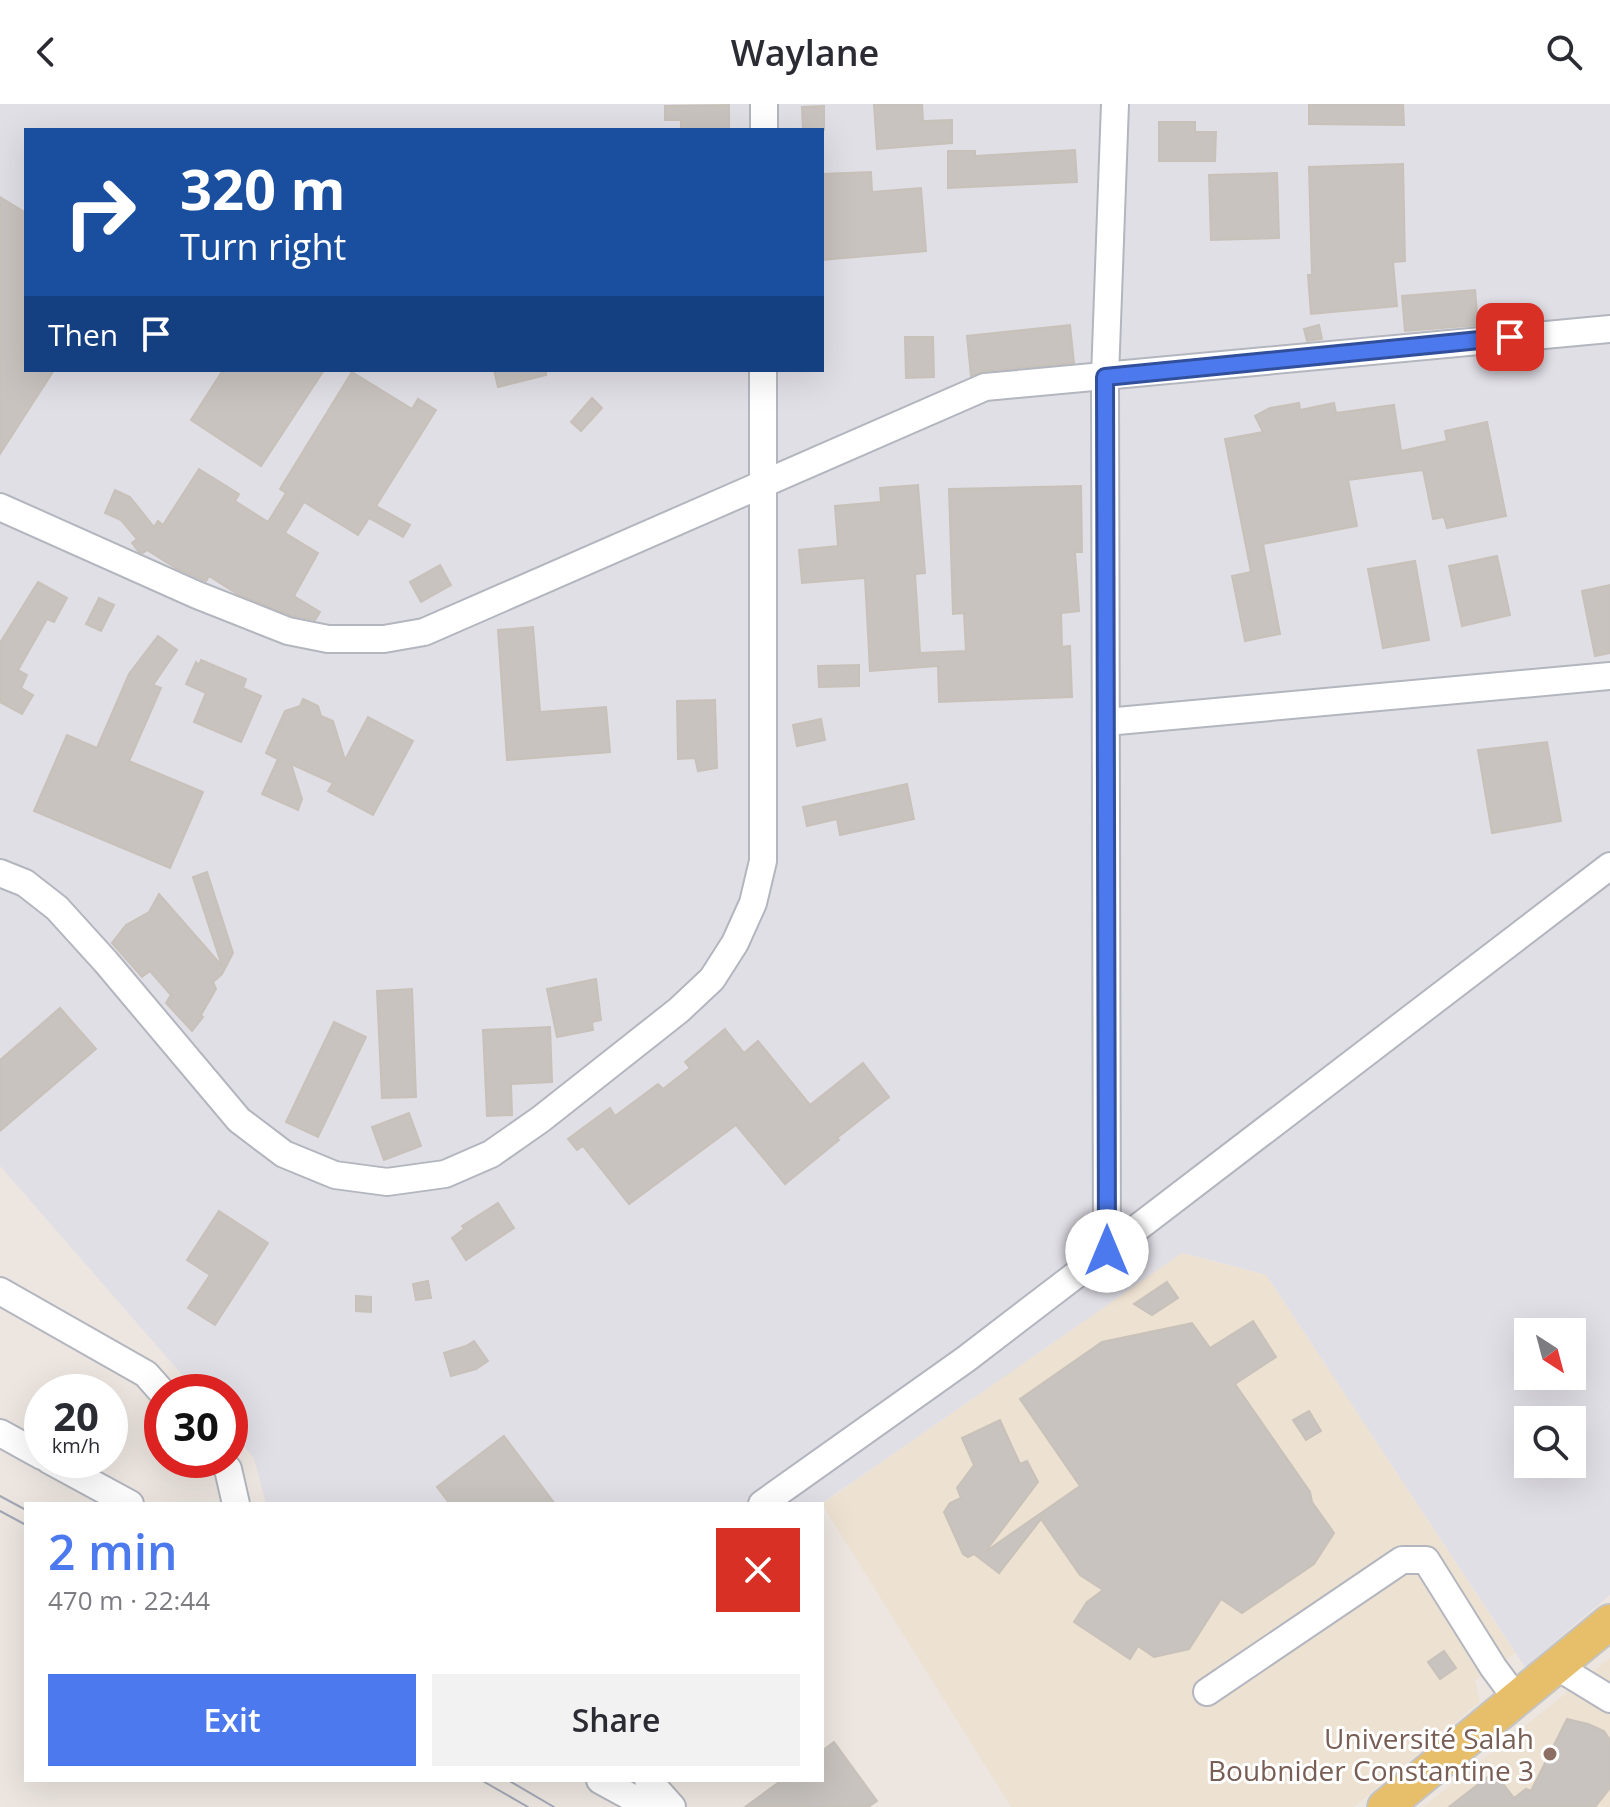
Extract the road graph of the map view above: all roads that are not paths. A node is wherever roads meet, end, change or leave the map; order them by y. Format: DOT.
graph roads {
  1 [pos="764,104"];
  2 [pos="1115,104"];
  3 [pos="764,128"];
  4 [pos="1610,329"];
  5 [pos="763,372"];
  6 [pos="1105,377"];
  7 [pos="762,484"];
  8 [pos="0,507"];
  9 [pos="1610,676"];
  10 [pos="1106,722"];
  11 [pos="1610,866"];
  12 [pos="0,873"];
  13 [pos="1107,1251"];
  14 [pos="0,1291"];
  15 [pos="146,1374"];
  16 [pos="0,1433"];
  17 [pos="24,1446"];
  18 [pos="82,1478"];
  19 [pos="230,1478"];
  20 [pos="126,1502"];
  21 [pos="236,1502"];
  22 [pos="765,1502"];
  23 [pos="1610,1622"];
  24 [pos="1556,1666"];
  25 [pos="1207,1692"];
  26 [pos="1516,1698"];
  27 [pos="1610,1699"];
  28 [pos="604,1782"];
  29 [pos="650,1782"];
  30 [pos="649,1807"];
  31 [pos="672,1807"];
  32 [pos="1385,1807"];
  1 -- 3 [label="street"];
  2 -- 6 [label="street"];
  4 -- 6 [label="street"];
  5 -- 7 [label="street"];
  6 -- 7 [label="street"];
  6 -- 10 [label="street"];
  7 -- 8 [label="street"];
  7 -- 12 [label="street"];
  9 -- 10 [label="street"];
  10 -- 13 [label="street"];
  11 -- 13 [label="street"];
  13 -- 22 [label="street"];
  14 -- 15 [label="street"];
  16 -- 17 [label="street"];
  18 -- 20 [label="street"];
  19 -- 21 [label="street"];
  23 -- 24 [label="main road"];
  24 -- 26 [label="main road"];
  24 -- 27 [label="street"];
  25 -- 26 [label="street"];
  26 -- 32 [label="main road"];
  28 -- 30 [label="street"];
  29 -- 31 [label="street"];
}
